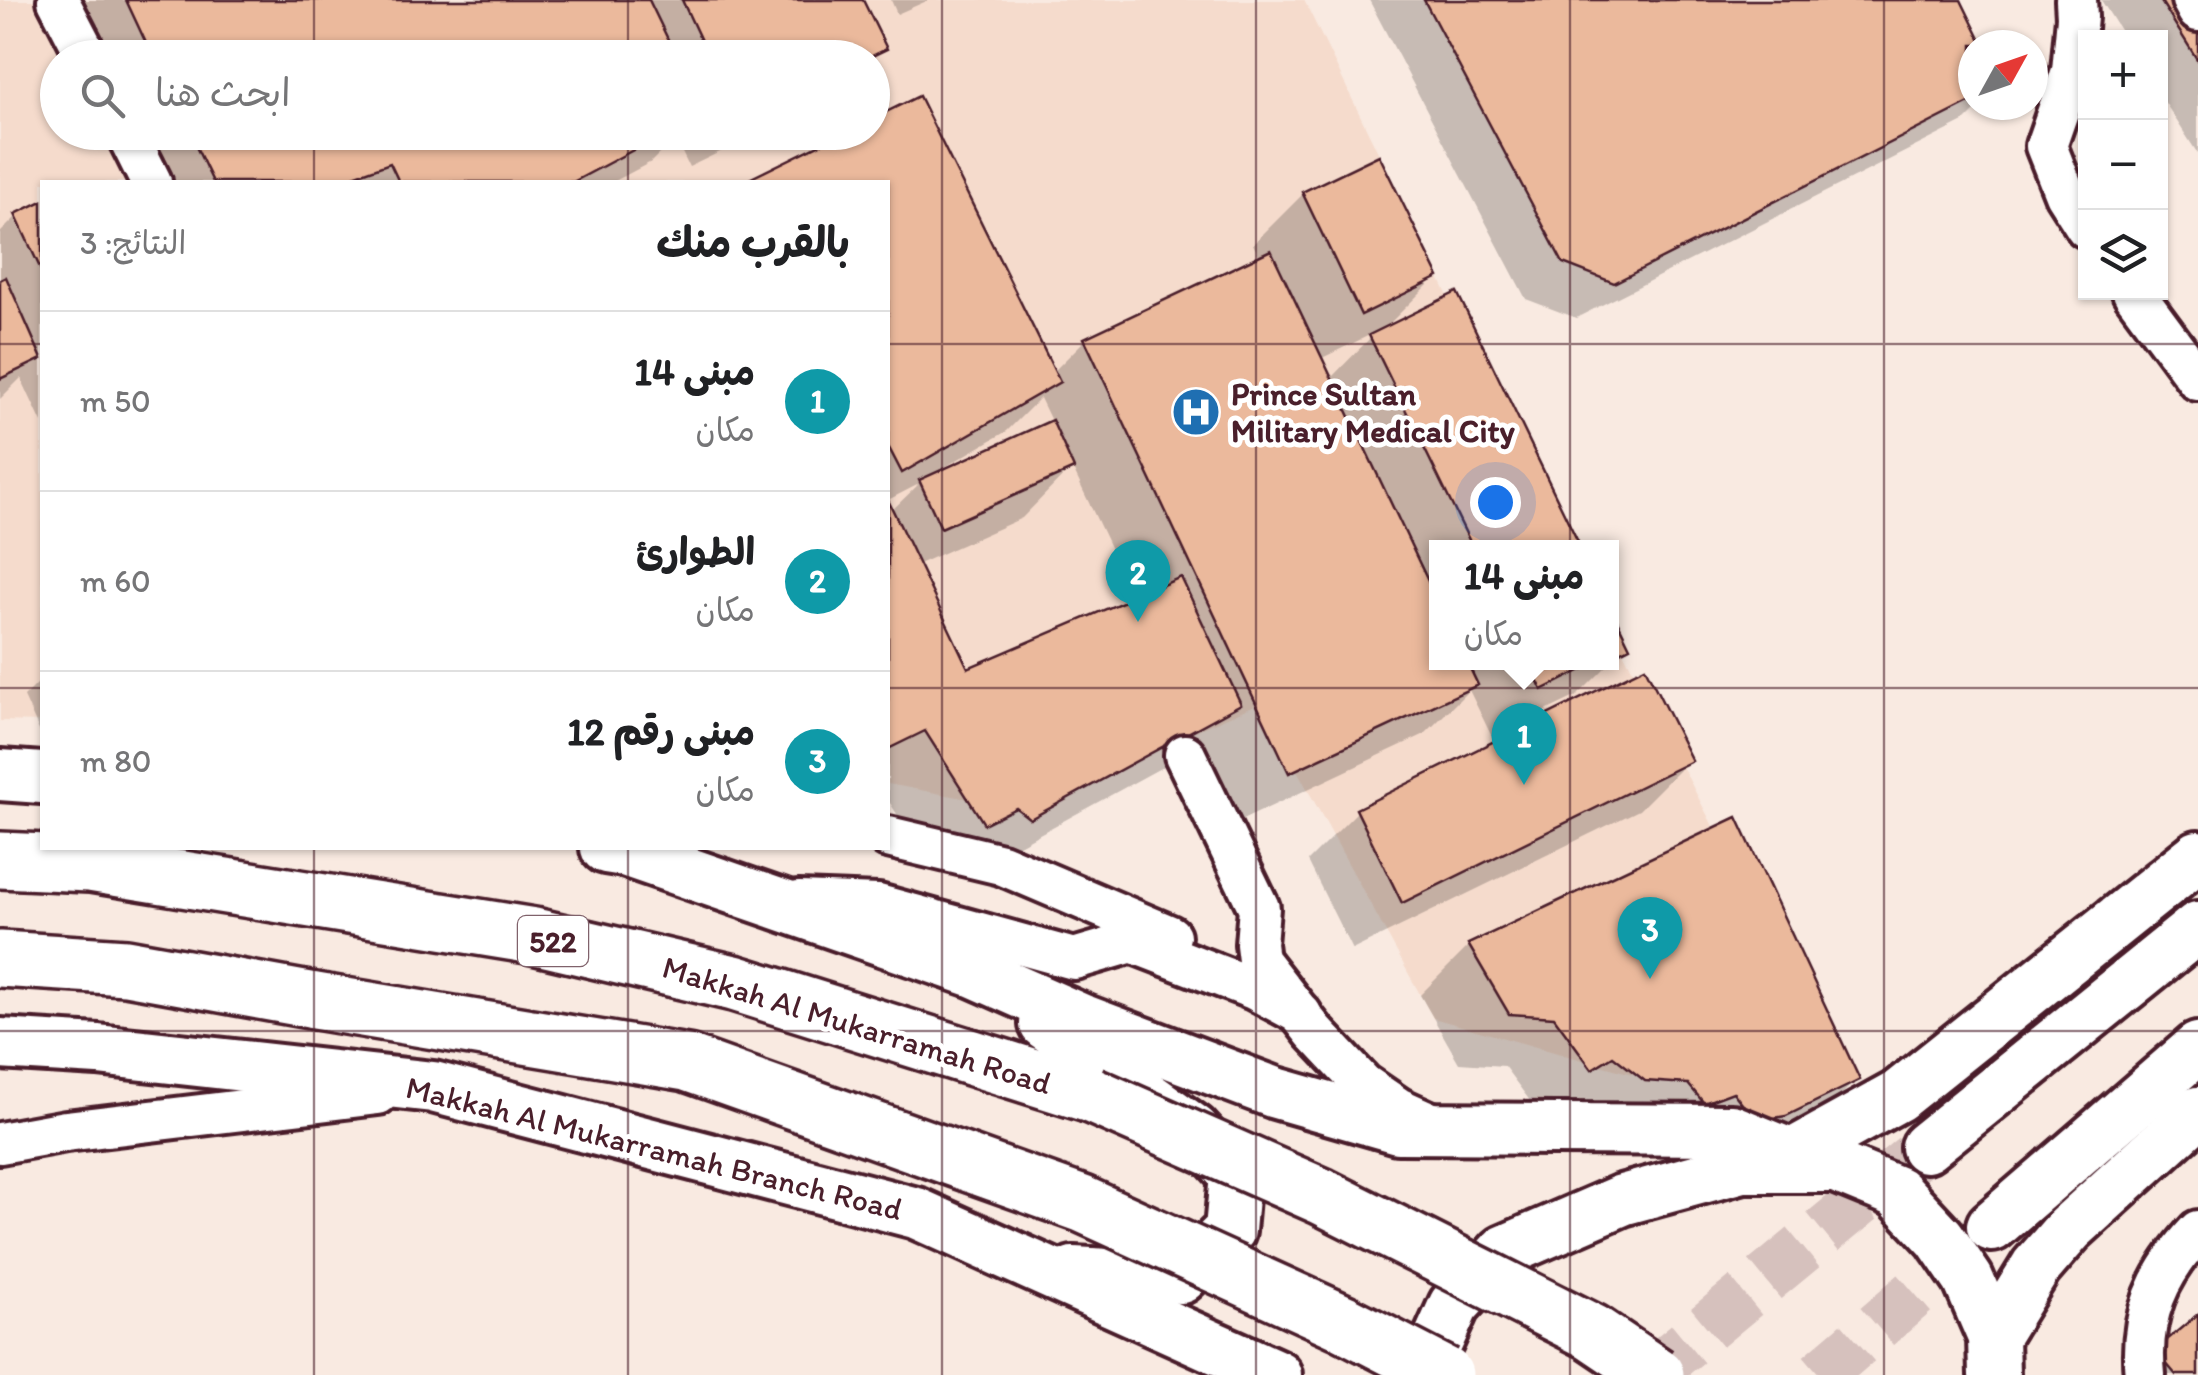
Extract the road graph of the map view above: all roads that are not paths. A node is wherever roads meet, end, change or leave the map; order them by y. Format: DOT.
graph roads {
  1 [pos="58,0"];
  2 [pos="2076,0"];
  3 [pos="2192,0"];
  4 [pos="2198,11"];
  5 [pos="79,40"];
  6 [pos="135,150"];
  7 [pos="150,180"];
  8 [pos="2078,214"];
  9 [pos="2139,300"];
  10 [pos="2198,380"];
  11 [pos="1185,755"];
  12 [pos="0,775"];
  13 [pos="40,778"];
  14 [pos="890,837"];
  15 [pos="612,850"];
  16 [pos="2198,856"];
  17 [pos="0,860"];
  18 [pos="769,901"];
  19 [pos="2198,927"];
  20 [pos="0,960"];
  21 [pos="972,972"];
  22 [pos="1274,981"];
  23 [pos="1301,1014"];
  24 [pos="0,1044"];
  25 [pos="2198,1048"];
  26 [pos="432,1087"];
  27 [pos="2198,1112"];
  28 [pos="1442,1128"];
  29 [pos="0,1143"];
  30 [pos="1926,1147"];
  31 [pos="1798,1164"];
  32 [pos="1992,1226"];
  33 [pos="2198,1231"];
  34 [pos="1043,1270"];
  35 [pos="1993,1356"];
  36 [pos="1276,1375"];
  37 [pos="1430,1375"];
  38 [pos="1444,1375"];
  39 [pos="1656,1375"];
  40 [pos="2145,1375"];
  1 -- 5 [label="street"];
  2 -- 8 [label="street"];
  3 -- 4 [label="street"];
  6 -- 7 [label="street"];
  9 -- 10 [label="street"];
  11 -- 22 [label="street"];
  12 -- 13 [label="main road"];
  14 -- 22 [label="street"];
  15 -- 18 [label="main road"];
  16 -- 31 [label="main road"];
  17 -- 39 [label="highway, Makkah Al Mukarramah Road / 522, bridge"];
  18 -- 21 [label="main road"];
  18 -- 23 [label="street"];
  19 -- 30 [label="main road"];
  20 -- 38 [label="highway, bridge"];
  21 -- 28 [label="main road"];
  21 -- 34 [label="main road"];
  22 -- 23 [label="street"];
  23 -- 28 [label="street"];
  24 -- 26 [label="main road, Makkah Al Mukarramah Branch Road"];
  25 -- 32 [label="main road"];
  26 -- 29 [label="street"];
  26 -- 34 [label="main road, Makkah Al Mukarramah Branch Road"];
  27 -- 35 [label="main road"];
  28 -- 31 [label="main road"];
  31 -- 35 [label="main road"];
  31 -- 37 [label="main road"];
  33 -- 40 [label="street"];
  34 -- 36 [label="main road, Makkah Al Mukarramah Branch Road"];
}
